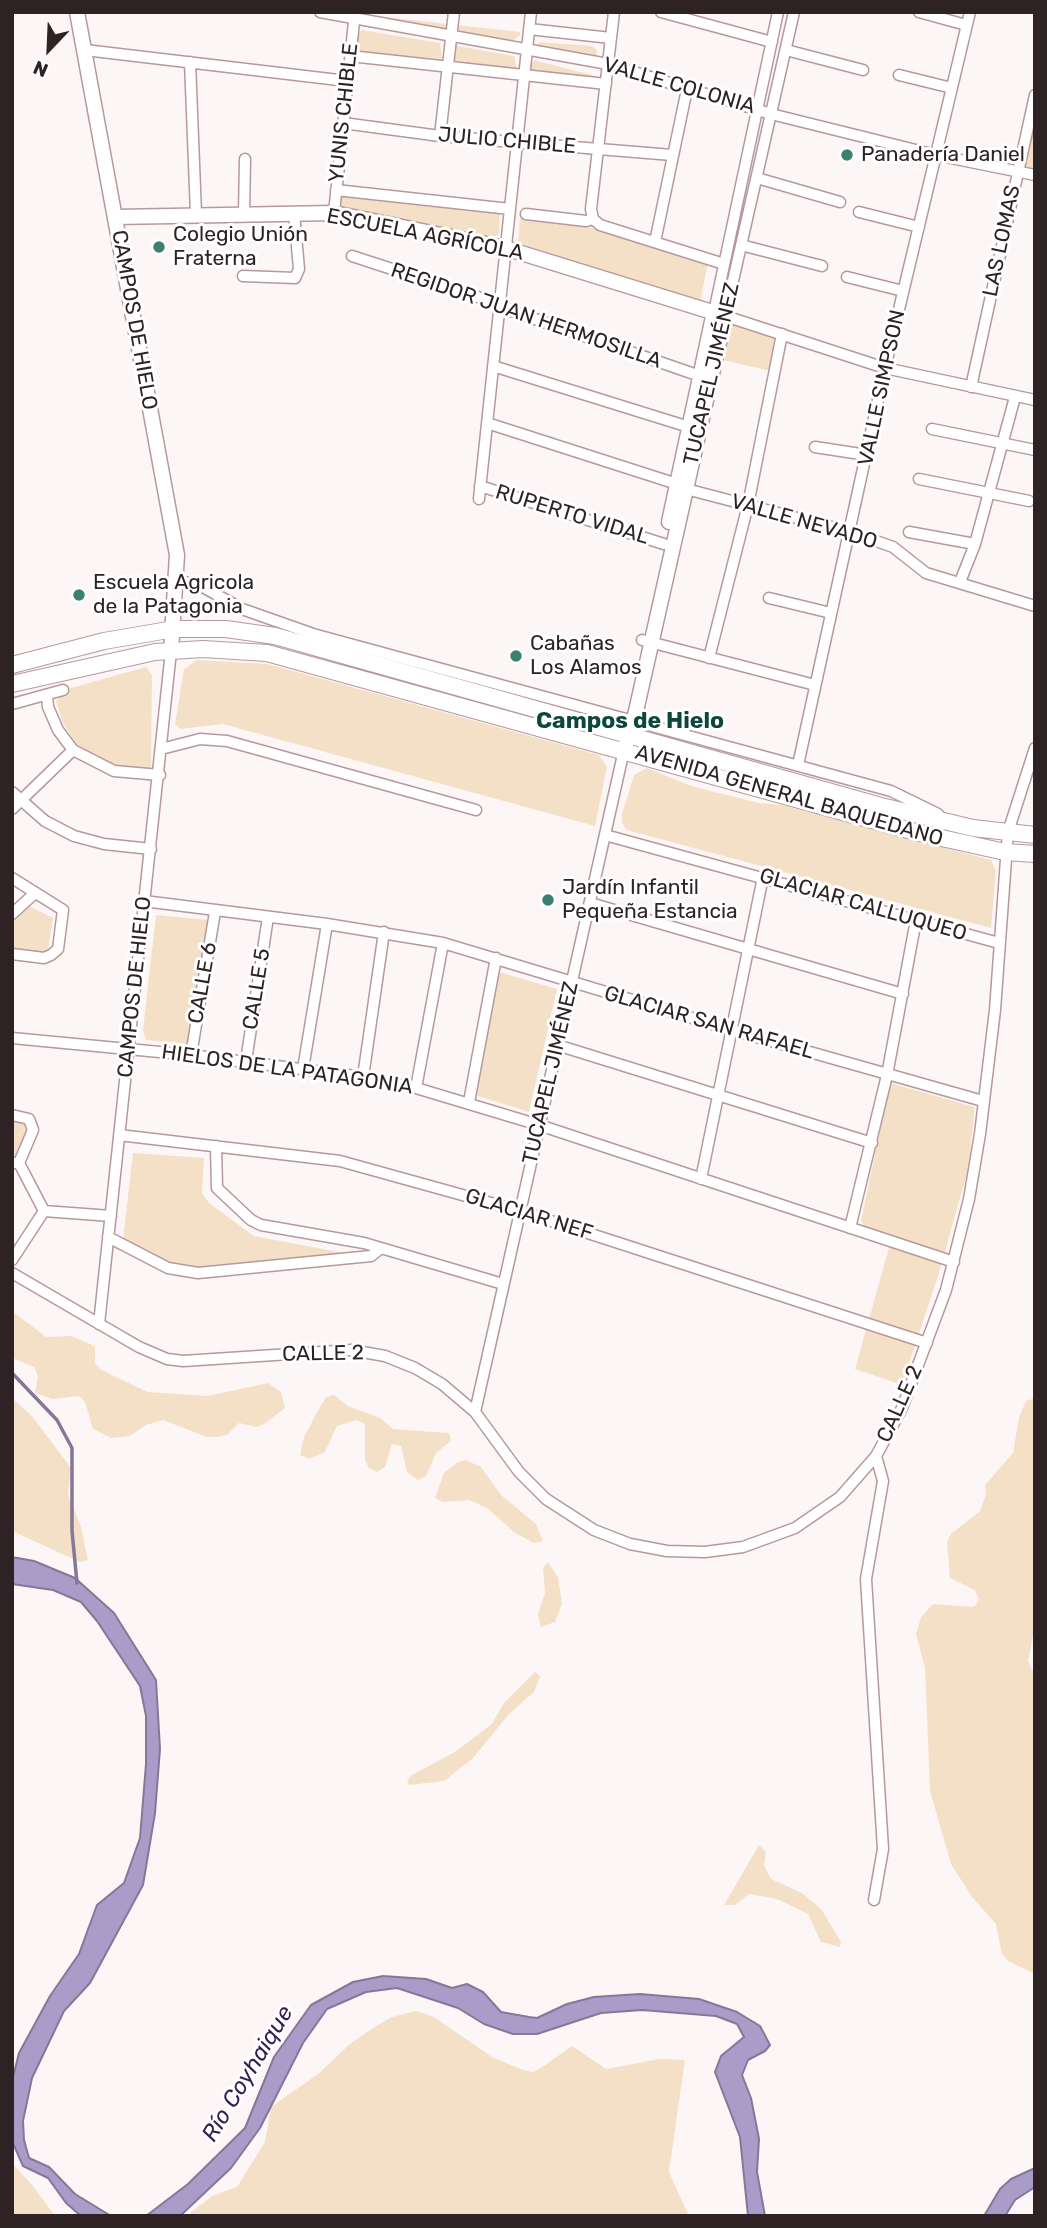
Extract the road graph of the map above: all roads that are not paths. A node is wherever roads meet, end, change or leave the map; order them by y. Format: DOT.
graph roads {
  1 [pos="77,12"];
  2 [pos="320,12"];
  3 [pos="454,12"];
  4 [pos="531,12"];
  5 [pos="614,12"];
  6 [pos="661,12"];
  7 [pos="778,12"];
  8 [pos="794,12"];
  9 [pos="919,12"];
  10 [pos="970,12"];
  11 [pos="355,15"];
  12 [pos="966,25"];
  13 [pos="529,29"];
  14 [pos="451,36"];
  15 [pos="611,38"];
  16 [pos="772,42"];
  17 [pos="527,48"];
  18 [pos="85,50"];
  19 [pos="786,50"];
  20 [pos="350,56"];
  21 [pos="190,62"];
  22 [pos="608,64"];
  23 [pos="448,67"];
  24 [pos="863,69"];
  25 [pos="524,75"];
  26 [pos="899,75"];
  27 [pos="347,81"];
  28 [pos="606,84"];
  29 [pos="952,88"];
  30 [pos="687,89"];
  31 [pos="1035,95"];
  32 [pos="757,109"];
  33 [pos="771,114"];
  34 [pos="343,123"];
  35 [pos="1032,126"];
  36 [pos="440,136"];
  37 [pos="517,141"];
  38 [pos="598,150"];
  39 [pos="672,155"];
  40 [pos="936,155"];
  41 [pos="245,159"];
  42 [pos="1017,170"];
  43 [pos="1035,175"];
  44 [pos="757,178"];
  45 [pos="336,190"];
  46 [pos="840,202"];
  47 [pos="510,209"];
  48 [pos="859,212"];
  49 [pos="293,213"];
  50 [pos="334,213"];
  51 [pos="196,214"];
  52 [pos="244,214"];
  53 [pos="526,214"];
  54 [pos="116,217"];
  55 [pos="593,219"];
  56 [pos="919,227"];
  57 [pos="655,242"];
  58 [pos="741,245"];
  59 [pos="505,248"];
  60 [pos="352,256"];
  61 [pos="724,264"];
  62 [pos="822,266"];
  63 [pos="243,276"];
  64 [pos="847,277"];
  65 [pos="903,291"];
  66 [pos="500,305"];
  67 [pos="720,314"];
  68 [pos="782,334"];
  69 [pos="493,366"];
  70 [pos="885,368"];
  71 [pos="700,376"];
  72 [pos="971,387"];
  73 [pos="1015,397"];
  74 [pos="1035,400"];
  75 [pos="487,423"];
  76 [pos="689,427"];
  77 [pos="932,429"];
  78 [pos="1003,443"];
  79 [pos="815,447"];
  80 [pos="1035,450"];
  81 [pos="867,455"];
  82 [pos="919,479"];
  83 [pos="480,486"];
  84 [pos="682,486"];
  85 [pos="987,493"];
  86 [pos="479,499"];
  87 [pos="1029,501"];
  88 [pos="748,505"];
  89 [pos="850,532"];
  90 [pos="909,532"];
  91 [pos="664,544"];
  92 [pos="975,544"];
  93 [pos="177,582"];
  94 [pos="960,582"];
  95 [pos="769,598"];
  96 [pos="1035,606"];
  97 [pos="831,613"];
  98 [pos="174,629"];
  99 [pos="647,641"];
  100 [pos="171,650"];
  101 [pos="709,657"];
  102 [pos="12,665"];
  103 [pos="12,684"];
  104 [pos="815,685"];
  105 [pos="63,690"];
  106 [pos="47,695"];
  107 [pos="12,704"];
  108 [pos="628,730"];
  109 [pos="1035,748"];
  110 [pos="161,749"];
  111 [pos="73,750"];
  112 [pos="798,765"];
  113 [pos="160,775"];
  114 [pos="12,792"];
  115 [pos="16,805"];
  116 [pos="476,810"];
  117 [pos="973,828"];
  118 [pos="1008,832"];
  119 [pos="605,835"];
  120 [pos="1035,835"];
  121 [pos="151,849"];
  122 [pos="1005,852"];
  123 [pos="1035,854"];
  124 [pos="763,877"];
  125 [pos="12,878"];
  126 [pos="35,893"];
  127 [pos="144,901"];
  128 [pos="590,903"];
  129 [pos="215,912"];
  130 [pos="12,914"];
  131 [pos="268,916"];
  132 [pos="916,920"];
  133 [pos="327,924"];
  134 [pos="384,932"];
  135 [pos="443,943"];
  136 [pos="999,943"];
  137 [pos="748,949"];
  138 [pos="12,954"];
  139 [pos="496,958"];
  140 [pos="571,982"];
  141 [pos="902,994"];
  142 [pos="732,1030"];
  143 [pos="12,1038"];
  144 [pos="557,1045"];
  145 [pos="128,1049"];
  146 [pos="191,1055"];
  147 [pos="246,1062"];
  148 [pos="303,1069"];
  149 [pos="887,1075"];
  150 [pos="363,1077"];
  151 [pos="416,1088"];
  152 [pos="718,1096"];
  153 [pos="983,1101"];
  154 [pos="469,1102"];
  155 [pos="12,1115"];
  156 [pos="539,1125"];
  157 [pos="119,1135"];
  158 [pos="872,1143"];
  159 [pos="216,1146"];
  160 [pos="16,1163"];
  161 [pos="701,1179"];
  162 [pos="44,1211"];
  163 [pos="520,1211"];
  164 [pos="111,1216"];
  165 [pos="850,1228"];
  166 [pos="108,1237"];
  167 [pos="381,1248"];
  168 [pos="12,1260"];
  169 [pos="954,1262"];
  170 [pos="12,1273"];
  171 [pos="503,1284"];
  172 [pos="99,1324"];
  173 [pos="927,1343"];
  174 [pos="475,1412"];
  175 [pos="876,1456"];
  176 [pos="874,1900"];
  1 -- 18 [label="street, CAMPOS DE HIELO"];
  2 -- 11 [label="street, VALLE COLONIA"];
  3 -- 14 [label="street"];
  4 -- 13 [label="street"];
  5 -- 15 [label="street"];
  6 -- 16 [label="street"];
  7 -- 16 [label="street, TUCAPEL JIMÉNEZ"];
  8 -- 19 [label="street, TUCAPEL JIMÉNEZ"];
  9 -- 12 [label="street"];
  10 -- 12 [label="street, VALLE SIMPSON"];
  11 -- 14 [label="street, VALLE COLONIA"];
  11 -- 20 [label="street, YUNIS CHIBLE"];
  12 -- 29 [label="street, VALLE SIMPSON"];
  13 -- 15 [label="street, VALLE COLONIA"];
  13 -- 17 [label="street"];
  14 -- 17 [label="street, VALLE COLONIA"];
  14 -- 23 [label="street"];
  15 -- 22 [label="street"];
  16 -- 32 [label="street, TUCAPEL JIMÉNEZ"];
  17 -- 22 [label="street, VALLE COLONIA"];
  17 -- 25 [label="street"];
  18 -- 21 [label="street"];
  18 -- 54 [label="street, CAMPOS DE HIELO"];
  19 -- 24 [label="street"];
  19 -- 33 [label="street, TUCAPEL JIMÉNEZ"];
  20 -- 23 [label="street, VALLE COLONIA"];
  20 -- 27 [label="street, YUNIS CHIBLE"];
  21 -- 27 [label="street"];
  21 -- 51 [label="street"];
  22 -- 28 [label="street"];
  22 -- 30 [label="street, VALLE COLONIA"];
  23 -- 25 [label="street, VALLE COLONIA"];
  23 -- 36 [label="street"];
  25 -- 28 [label="street, VALLE COLONIA"];
  25 -- 37 [label="street"];
  26 -- 29 [label="street"];
  27 -- 34 [label="street, YUNIS CHIBLE"];
  28 -- 38 [label="street"];
  29 -- 40 [label="street, VALLE SIMPSON"];
  30 -- 32 [label="street, VALLE COLONIA"];
  30 -- 39 [label="street"];
  31 -- 35 [label="street, LAS LOMAS"];
  32 -- 33 [label="street, VALLE COLONIA"];
  32 -- 61 [label="street, TUCAPEL JIMÉNEZ"];
  33 -- 40 [label="street, VALLE COLONIA"];
  33 -- 44 [label="street, TUCAPEL JIMÉNEZ"];
  34 -- 36 [label="street, JULIO CHIBLE"];
  34 -- 45 [label="street, YUNIS CHIBLE"];
  35 -- 42 [label="street, LAS LOMAS"];
  36 -- 37 [label="street, JULIO CHIBLE"];
  37 -- 38 [label="street, JULIO CHIBLE"];
  37 -- 47 [label="street"];
  38 -- 39 [label="street, JULIO CHIBLE"];
  38 -- 55 [label="street"];
  39 -- 57 [label="street"];
  40 -- 42 [label="street, VALLE COLONIA"];
  40 -- 56 [label="street, VALLE SIMPSON"];
  41 -- 52 [label="street"];
  42 -- 43 [label="street, VALLE COLONIA"];
  42 -- 72 [label="street, LAS LOMAS"];
  44 -- 46 [label="street"];
  44 -- 58 [label="street, TUCAPEL JIMÉNEZ"];
  45 -- 47 [label="street"];
  45 -- 50 [label="street, YUNIS CHIBLE"];
  47 -- 59 [label="street"];
  48 -- 56 [label="street"];
  49 -- 50 [label="street, ESCUELA AGRÍCOLA"];
  49 -- 52 [label="street, ESCUELA AGRÍCOLA"];
  49 -- 63 [label="street"];
  50 -- 59 [label="street, ESCUELA AGRÍCOLA"];
  51 -- 52 [label="street, ESCUELA AGRÍCOLA"];
  51 -- 54 [label="street, ESCUELA AGRÍCOLA"];
  53 -- 55 [label="street"];
  54 -- 93 [label="street, CAMPOS DE HIELO"];
  55 -- 57 [label="street"];
  56 -- 65 [label="street, VALLE SIMPSON"];
  57 -- 61 [label="street"];
  58 -- 62 [label="street"];
  58 -- 67 [label="street, TUCAPEL JIMÉNEZ"];
  59 -- 66 [label="street"];
  59 -- 67 [label="street, ESCUELA AGRÍCOLA"];
  60 -- 66 [label="street, REGIDOR JUAN HERMOSILLA"];
  61 -- 67 [label="street, TUCAPEL JIMÉNEZ"];
  64 -- 65 [label="street"];
  65 -- 70 [label="street, VALLE SIMPSON"];
  66 -- 69 [label="street"];
  66 -- 71 [label="street, REGIDOR JUAN HERMOSILLA"];
  67 -- 68 [label="street"];
  67 -- 71 [label="street, TUCAPEL JIMÉNEZ"];
  67 -- 84 [label="street, TUCAPEL JIMÉNEZ"];
  68 -- 70 [label="street"];
  68 -- 88 [label="street"];
  69 -- 75 [label="street"];
  69 -- 76 [label="street"];
  70 -- 72 [label="street"];
  70 -- 81 [label="street, VALLE SIMPSON"];
  71 -- 76 [label="street, TUCAPEL JIMÉNEZ"];
  72 -- 73 [label="street"];
  73 -- 74 [label="street"];
  73 -- 78 [label="street"];
  75 -- 83 [label="street"];
  75 -- 84 [label="street, VALLE NEVADO"];
  76 -- 84 [label="street, TUCAPEL JIMÉNEZ"];
  77 -- 78 [label="street"];
  78 -- 80 [label="street"];
  78 -- 85 [label="street"];
  79 -- 81 [label="street"];
  81 -- 89 [label="street, VALLE SIMPSON"];
  82 -- 85 [label="street"];
  83 -- 86 [label="street"];
  83 -- 91 [label="street, RUPERTO VIDAL"];
  84 -- 88 [label="street, VALLE NEVADO"];
  84 -- 91 [label="street, TUCAPEL JIMÉNEZ"];
  84 -- 99 [label="street, TUCAPEL JIMÉNEZ"];
  85 -- 87 [label="street"];
  85 -- 92 [label="street"];
  88 -- 89 [label="street, VALLE NEVADO"];
  88 -- 101 [label="street"];
  89 -- 94 [label="street, VALLE NEVADO"];
  89 -- 97 [label="street, VALLE SIMPSON"];
  90 -- 92 [label="street"];
  91 -- 99 [label="street, TUCAPEL JIMÉNEZ"];
  92 -- 94 [label="street"];
  93 -- 98 [label="street, CAMPOS DE HIELO"];
  93 -- 108 [label="street, AVENIDA GENERAL BAQUEDANO"];
  94 -- 96 [label="street, VALLE NEVADO"];
  95 -- 97 [label="street"];
  97 -- 104 [label="street, VALLE SIMPSON"];
  98 -- 100 [label="street, CAMPOS DE HIELO"];
  98 -- 102 [label="main road, AVENIDA GENERAL BAQUEDANO"];
  98 -- 108 [label="main road, AVENIDA GENERAL BAQUEDANO"];
  99 -- 101 [label="street"];
  99 -- 108 [label="street, TUCAPEL JIMÉNEZ"];
  100 -- 103 [label="main road, AVENIDA GENERAL BAQUEDANO"];
  100 -- 108 [label="main road, AVENIDA GENERAL BAQUEDANO"];
  100 -- 110 [label="street, CAMPOS DE HIELO"];
  101 -- 104 [label="street"];
  104 -- 112 [label="street, VALLE SIMPSON"];
  105 -- 106 [label="street"];
  106 -- 107 [label="street"];
  106 -- 111 [label="street"];
  108 -- 112 [label="street, AVENIDA GENERAL BAQUEDANO"];
  108 -- 117 [label="main road, AVENIDA GENERAL BAQUEDANO"];
  108 -- 119 [label="street, TUCAPEL JIMÉNEZ"];
  108 -- 122 [label="main road, AVENIDA GENERAL BAQUEDANO"];
  109 -- 118 [label="street, CALLE 2"];
  110 -- 113 [label="street, CAMPOS DE HIELO"];
  110 -- 116 [label="street"];
  111 -- 113 [label="street"];
  111 -- 115 [label="street"];
  112 -- 117 [label="street, AVENIDA GENERAL BAQUEDANO"];
  113 -- 121 [label="street, CAMPOS DE HIELO"];
  114 -- 115 [label="street"];
  115 -- 121 [label="street"];
  117 -- 118 [label="main road, AVENIDA GENERAL BAQUEDANO"];
  118 -- 120 [label="main road, AVENIDA GENERAL BAQUEDANO"];
  118 -- 122 [label="street, CALLE 2"];
  119 -- 124 [label="street, GLACIAR CALLUQUEO"];
  119 -- 128 [label="street, TUCAPEL JIMÉNEZ"];
  121 -- 127 [label="street, CAMPOS DE HIELO"];
  122 -- 123 [label="main road, AVENIDA GENERAL BAQUEDANO"];
  122 -- 136 [label="street, CALLE 2"];
  124 -- 132 [label="street, GLACIAR CALLUQUEO"];
  124 -- 137 [label="street"];
  125 -- 126 [label="street"];
  126 -- 130 [label="street"];
  126 -- 138 [label="street"];
  127 -- 129 [label="street, GLACIAR SAN RAFAEL"];
  127 -- 145 [label="street, CAMPOS DE HIELO"];
  128 -- 137 [label="street"];
  128 -- 140 [label="street, TUCAPEL JIMÉNEZ"];
  129 -- 131 [label="street, GLACIAR SAN RAFAEL"];
  129 -- 146 [label="street, CALLE 6"];
  131 -- 133 [label="street, GLACIAR SAN RAFAEL"];
  131 -- 147 [label="street, CALLE 5"];
  132 -- 136 [label="street, GLACIAR CALLUQUEO"];
  132 -- 141 [label="street"];
  133 -- 134 [label="street, GLACIAR SAN RAFAEL"];
  133 -- 148 [label="street"];
  134 -- 135 [label="street, GLACIAR SAN RAFAEL"];
  134 -- 150 [label="street"];
  135 -- 139 [label="street, GLACIAR SAN RAFAEL"];
  135 -- 151 [label="street"];
  136 -- 153 [label="street, CALLE 2"];
  137 -- 141 [label="street"];
  137 -- 142 [label="street"];
  139 -- 140 [label="street, GLACIAR SAN RAFAEL"];
  139 -- 154 [label="street"];
  140 -- 142 [label="street, GLACIAR SAN RAFAEL"];
  140 -- 144 [label="street, TUCAPEL JIMÉNEZ"];
  141 -- 149 [label="street"];
  142 -- 149 [label="street, GLACIAR SAN RAFAEL"];
  142 -- 152 [label="street"];
  143 -- 145 [label="street, HIELOS DE LA PATAGONIA"];
  144 -- 152 [label="street"];
  144 -- 156 [label="street, TUCAPEL JIMÉNEZ"];
  145 -- 146 [label="street, HIELOS DE LA PATAGONIA"];
  145 -- 157 [label="street, CAMPOS DE HIELO"];
  146 -- 147 [label="street, HIELOS DE LA PATAGONIA"];
  147 -- 148 [label="street, HIELOS DE LA PATAGONIA"];
  148 -- 150 [label="street, HIELOS DE LA PATAGONIA"];
  149 -- 153 [label="street, GLACIAR SAN RAFAEL"];
  149 -- 158 [label="street"];
  150 -- 151 [label="street, HIELOS DE LA PATAGONIA"];
  151 -- 154 [label="street, HIELOS DE LA PATAGONIA"];
  152 -- 158 [label="street"];
  152 -- 161 [label="street"];
  153 -- 169 [label="street, CALLE 2"];
  154 -- 156 [label="street, HIELOS DE LA PATAGONIA"];
  155 -- 160 [label="street"];
  156 -- 161 [label="street, HIELOS DE LA PATAGONIA"];
  156 -- 163 [label="street, TUCAPEL JIMÉNEZ"];
  157 -- 159 [label="street, GLACIAR NEF"];
  157 -- 164 [label="street, CAMPOS DE HIELO"];
  158 -- 165 [label="street"];
  159 -- 163 [label="street, GLACIAR NEF"];
  159 -- 167 [label="street"];
  160 -- 162 [label="street"];
  161 -- 165 [label="street, HIELOS DE LA PATAGONIA"];
  162 -- 164 [label="street"];
  162 -- 168 [label="street"];
  163 -- 171 [label="street, TUCAPEL JIMÉNEZ"];
  163 -- 173 [label="street, GLACIAR NEF"];
  164 -- 166 [label="street, CAMPOS DE HIELO"];
  165 -- 169 [label="street, HIELOS DE LA PATAGONIA"];
  166 -- 167 [label="street"];
  166 -- 172 [label="street, CAMPOS DE HIELO"];
  167 -- 171 [label="street"];
  169 -- 173 [label="street, CALLE 2"];
  170 -- 172 [label="street, CALLE 2"];
  171 -- 174 [label="street, TUCAPEL JIMÉNEZ"];
  172 -- 174 [label="street, CALLE 2"];
  173 -- 175 [label="street, CALLE 2"];
  174 -- 175 [label="street, CALLE 2"];
  175 -- 176 [label="street"];
}
